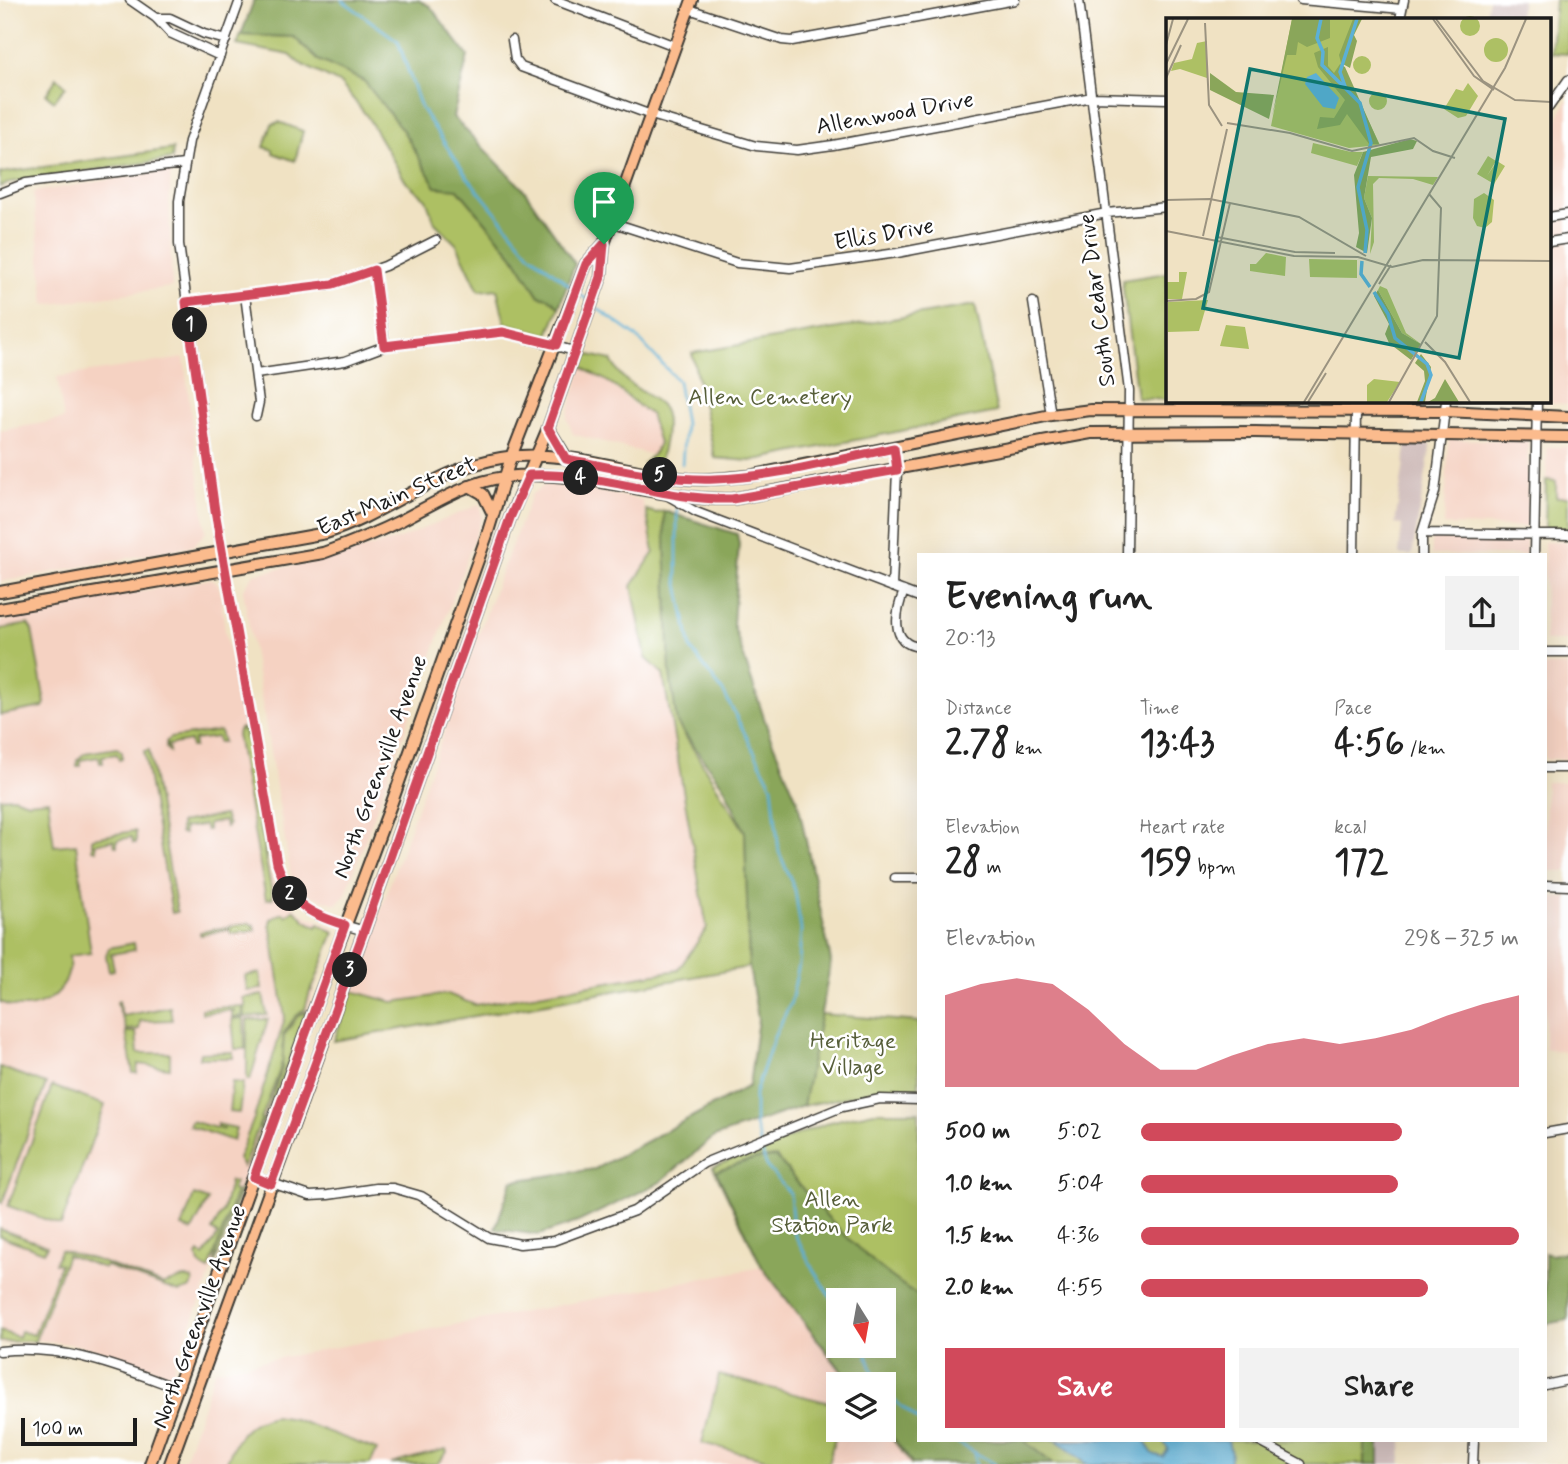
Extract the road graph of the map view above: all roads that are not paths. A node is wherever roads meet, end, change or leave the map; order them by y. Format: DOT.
graph roads {
  1 [pos="130,0"];
  2 [pos="240,0"];
  3 [pos="555,0"];
  4 [pos="1015,0"];
  5 [pos="1079,0"];
  6 [pos="1301,0"];
  7 [pos="691,4"];
  8 [pos="1403,5"];
  9 [pos="156,18"];
  10 [pos="226,40"];
  11 [pos="512,40"];
  12 [pos="675,46"];
  13 [pos="220,55"];
  14 [pos="1568,80"];
  15 [pos="1092,97"];
  16 [pos="1166,100"];
  17 [pos="1550,106"];
  18 [pos="650,114"];
  19 [pos="184,164"];
  20 [pos="0,193"];
  21 [pos="1166,207"];
  22 [pos="1107,213"];
  23 [pos="1568,214"];
  24 [pos="1550,217"];
  25 [pos="611,222"];
  26 [pos="1568,239"];
  27 [pos="436,240"];
  28 [pos="1550,242"];
  29 [pos="604,244"];
  30 [pos="374,270"];
  31 [pos="245,295"];
  32 [pos="186,302"];
  33 [pos="1033,302"];
  34 [pos="556,345"];
  35 [pos="384,346"];
  36 [pos="574,351"];
  37 [pos="256,374"];
  38 [pos="1537,402"];
  39 [pos="1445,406"];
  40 [pos="1129,410"];
  41 [pos="1356,411"];
  42 [pos="1537,414"];
  43 [pos="1051,415"];
  44 [pos="256,416"];
  45 [pos="1568,417"];
  46 [pos="548,428"];
  47 [pos="1130,431"];
  48 [pos="1356,433"];
  49 [pos="1442,435"];
  50 [pos="1536,437"];
  51 [pos="1568,438"];
  52 [pos="894,448"];
  53 [pos="511,457"];
  54 [pos="536,457"];
  55 [pos="566,459"];
  56 [pos="897,470"];
  57 [pos="529,475"];
  58 [pos="505,477"];
  59 [pos="469,486"];
  60 [pos="665,494"];
  61 [pos="493,514"];
  62 [pos="351,524"];
  63 [pos="1422,533"];
  64 [pos="1535,535"];
  65 [pos="1568,535"];
  66 [pos="358,541"];
  67 [pos="222,552"];
  68 [pos="1128,553"];
  69 [pos="1353,553"];
  70 [pos="1422,553"];
  71 [pos="1534,553"];
  72 [pos="225,571"];
  73 [pos="38,585"];
  74 [pos="892,587"];
  75 [pos="904,591"];
  76 [pos="0,592"];
  77 [pos="917,596"];
  78 [pos="41,603"];
  79 [pos="0,609"];
  80 [pos="917,646"];
  81 [pos="1547,652"];
  82 [pos="1568,652"];
  83 [pos="1547,768"];
  84 [pos="1568,768"];
  85 [pos="895,878"];
  86 [pos="917,878"];
  87 [pos="1547,886"];
  88 [pos="1568,886"];
  89 [pos="345,925"];
  90 [pos="364,931"];
  91 [pos="917,1100"];
  92 [pos="1568,1129"];
  93 [pos="1547,1133"];
  94 [pos="254,1177"];
  95 [pos="271,1184"];
  96 [pos="0,1351"];
  97 [pos="1568,1380"];
  98 [pos="1547,1385"];
  99 [pos="177,1388"];
  100 [pos="194,1395"];
  101 [pos="1260,1442"];
  102 [pos="1474,1442"];
  103 [pos="150,1464"];
  104 [pos="170,1464"];
  105 [pos="1301,1464"];
  106 [pos="1473,1464"];
  1 -- 9 [label="street"];
  2 -- 10 [label="street"];
  3 -- 12 [label="street"];
  4 -- 7 [label="street"];
  5 -- 15 [label="street, South Cedar Drive"];
  6 -- 8 [label="street"];
  7 -- 12 [label="main road"];
  9 -- 10 [label="street"];
  9 -- 13 [label="street"];
  10 -- 13 [label="street"];
  11 -- 18 [label="street, Allenwood Drive"];
  12 -- 18 [label="main road"];
  13 -- 19 [label="street"];
  14 -- 17 [label="street"];
  15 -- 16 [label="street, Allenwood Drive"];
  15 -- 18 [label="street, Allenwood Drive"];
  15 -- 22 [label="street, South Cedar Drive"];
  18 -- 25 [label="main road"];
  19 -- 20 [label="street"];
  19 -- 32 [label="street"];
  21 -- 22 [label="street, Ellis Drive"];
  22 -- 25 [label="street, Ellis Drive"];
  22 -- 40 [label="street, South Cedar Drive"];
  23 -- 24 [label="street"];
  25 -- 29 [label="main road"];
  26 -- 28 [label="street"];
  27 -- 30 [label="street"];
  29 -- 34 [label="main road, North Greenville Avenue"];
  29 -- 36 [label="main road, North Greenville Avenue"];
  30 -- 31 [label="street"];
  30 -- 35 [label="street"];
  31 -- 32 [label="street"];
  31 -- 37 [label="street"];
  32 -- 67 [label="street"];
  33 -- 43 [label="street"];
  34 -- 35 [label="street"];
  34 -- 36 [label="street"];
  34 -- 53 [label="main road, North Greenville Avenue"];
  35 -- 37 [label="street"];
  36 -- 46 [label="main road, North Greenville Avenue"];
  37 -- 44 [label="street"];
  38 -- 42 [label="street"];
  39 -- 41 [label="main road, East Main Street"];
  39 -- 42 [label="main road, East Main Street"];
  39 -- 49 [label="street"];
  40 -- 41 [label="main road, East Main Street"];
  40 -- 43 [label="main road, East Main Street"];
  40 -- 47 [label="street, South Cedar Drive"];
  41 -- 48 [label="street"];
  42 -- 45 [label="main road, East Main Street"];
  42 -- 50 [label="street"];
  43 -- 52 [label="main road, East Main Street"];
  46 -- 54 [label="main road, North Greenville Avenue"];
  46 -- 55 [label="main road"];
  47 -- 48 [label="main road"];
  47 -- 56 [label="main road"];
  47 -- 68 [label="street, South Cedar Drive"];
  48 -- 49 [label="main road"];
  48 -- 69 [label="street"];
  49 -- 50 [label="main road"];
  49 -- 63 [label="street"];
  50 -- 51 [label="main road"];
  50 -- 64 [label="street"];
  52 -- 55 [label="main road, East Main Street"];
  52 -- 56 [label="street"];
  53 -- 54 [label="main road, East Main Street"];
  53 -- 58 [label="main road, North Greenville Avenue"];
  53 -- 62 [label="main road, East Main Street"];
  54 -- 55 [label="main road, East Main Street"];
  54 -- 57 [label="main road, North Greenville Avenue"];
  56 -- 60 [label="main road"];
  56 -- 74 [label="street"];
  57 -- 58 [label="main road, East Main Street"];
  57 -- 60 [label="main road, East Main Street"];
  57 -- 90 [label="main road, North Greenville Avenue"];
  58 -- 59 [label="main road, East Main Street"];
  58 -- 61 [label="main road, North Greenville Avenue"];
  59 -- 61 [label="main road"];
  59 -- 66 [label="main road, East Main Street"];
  60 -- 74 [label="street, East Main Street"];
  61 -- 89 [label="main road, North Greenville Avenue"];
  62 -- 66 [label="main road"];
  62 -- 67 [label="main road, East Main Street"];
  63 -- 64 [label="street"];
  63 -- 70 [label="street"];
  64 -- 65 [label="street"];
  64 -- 71 [label="street"];
  66 -- 72 [label="main road, East Main Street"];
  67 -- 72 [label="street"];
  67 -- 73 [label="main road, East Main Street"];
  72 -- 78 [label="main road, East Main Street"];
  72 -- 89 [label="street"];
  73 -- 76 [label="main road, East Main Street"];
  73 -- 78 [label="main road"];
  74 -- 75 [label="street, East Main Street"];
  75 -- 77 [label="street, East Main Street"];
  75 -- 80 [label="street"];
  78 -- 79 [label="main road, East Main Street"];
  81 -- 82 [label="street"];
  83 -- 84 [label="street"];
  85 -- 86 [label="street"];
  87 -- 88 [label="street"];
  89 -- 90 [label="street"];
  89 -- 94 [label="main road, North Greenville Avenue"];
  90 -- 95 [label="main road, North Greenville Avenue"];
  91 -- 95 [label="street"];
  92 -- 93 [label="street"];
  94 -- 95 [label="street"];
  94 -- 99 [label="main road, North Greenville Avenue"];
  95 -- 100 [label="main road, North Greenville Avenue"];
  96 -- 99 [label="street"];
  97 -- 98 [label="street"];
  99 -- 100 [label="main road"];
  99 -- 103 [label="main road, North Greenville Avenue"];
  100 -- 104 [label="main road, North Greenville Avenue"];
  101 -- 105 [label="street"];
  102 -- 106 [label="street"];
}
